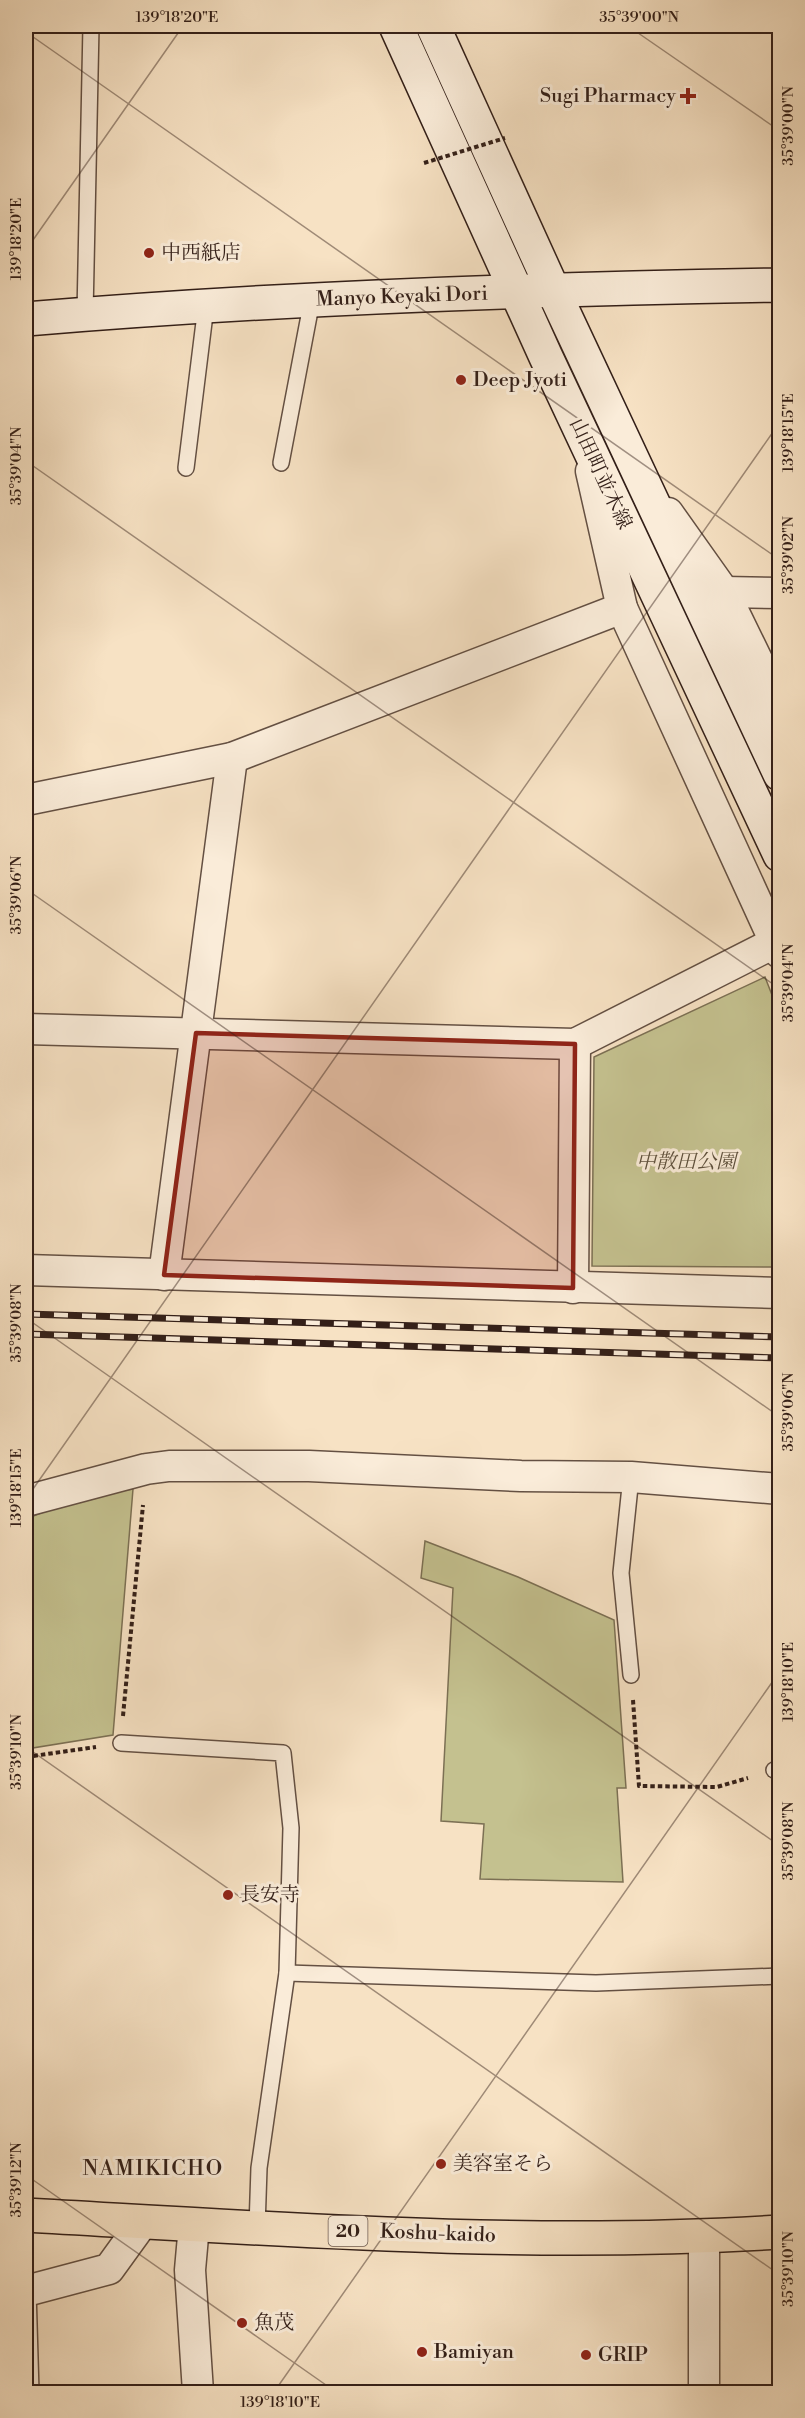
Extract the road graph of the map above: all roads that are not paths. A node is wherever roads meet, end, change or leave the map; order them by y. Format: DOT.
graph roads {
  1 [pos="91,26"];
  2 [pos="396,26"];
  3 [pos="433,26"];
  4 [pos="780,285"];
  5 [pos="553,290"];
  6 [pos="516,292"];
  7 [pos="312,300"];
  8 [pos="206,306"];
  9 [pos="85,314"];
  10 [pos="26,319"];
  11 [pos="584,440"];
  12 [pos="281,463"];
  13 [pos="186,468"];
  14 [pos="638,471"];
  15 [pos="724,592"];
  16 [pos="780,592"];
  17 [pos="622,608"];
  18 [pos="780,707"];
  19 [pos="232,758"];
  20 [pos="780,774"];
  21 [pos="26,800"];
  22 [pos="780,855"];
  23 [pos="778,947"];
  24 [pos="26,1029"];
  25 [pos="196,1033"];
  26 [pos="575,1044"];
  27 [pos="26,1270"];
  28 [pos="164,1275"];
  29 [pos="573,1288"];
  30 [pos="780,1293"];
  31 [pos="631,1477"];
  32 [pos="780,1489"];
  33 [pos="26,1501"];
  34 [pos="631,1675"];
  35 [pos="121,1743"];
  36 [pos="287,1973"];
  37 [pos="780,1976"];
  38 [pos="26,2215"];
  39 [pos="143,2222"];
  40 [pos="194,2225"];
  41 [pos="257,2228"];
  42 [pos="780,2232"];
  43 [pos="704,2236"];
  44 [pos="27,2290"];
  45 [pos="31,2392"];
  46 [pos="198,2392"];
  47 [pos="704,2392"];
  1 -- 9 [label="lane"];
  2 -- 6 [label="street, 山田町並木線"];
  3 -- 5 [label="street, 山田町並木線"];
  4 -- 5 [label="street, Manyo Keyaki Dori"];
  5 -- 6 [label="street, Manyo Keyaki Dori"];
  5 -- 14 [label="street, 山田町並木線"];
  6 -- 7 [label="street, Manyo Keyaki Dori"];
  6 -- 11 [label="street, 山田町並木線"];
  7 -- 8 [label="street, Manyo Keyaki Dori"];
  7 -- 12 [label="lane"];
  8 -- 9 [label="street, Manyo Keyaki Dori"];
  8 -- 13 [label="lane"];
  9 -- 10 [label="street, Manyo Keyaki Dori"];
  11 -- 17 [label="street"];
  11 -- 22 [label="street, 山田町並木線"];
  14 -- 15 [label="street"];
  14 -- 20 [label="street, 山田町並木線"];
  15 -- 16 [label="street"];
  15 -- 18 [label="street"];
  17 -- 19 [label="street"];
  17 -- 23 [label="street"];
  19 -- 21 [label="street"];
  19 -- 25 [label="street"];
  23 -- 26 [label="street"];
  24 -- 25 [label="street"];
  25 -- 26 [label="street"];
  25 -- 28 [label="street"];
  26 -- 29 [label="street"];
  27 -- 28 [label="street"];
  28 -- 29 [label="street"];
  29 -- 30 [label="street"];
  31 -- 32 [label="street"];
  31 -- 33 [label="street"];
  31 -- 34 [label="lane"];
  35 -- 36 [label="lane"];
  36 -- 37 [label="lane"];
  36 -- 41 [label="lane"];
  38 -- 39 [label="highway, Koshu-kaido / 20"];
  39 -- 40 [label="highway, Koshu-kaido / 20"];
  39 -- 44 [label="street"];
  40 -- 41 [label="highway, Koshu-kaido / 20"];
  40 -- 46 [label="street"];
  41 -- 43 [label="highway, Koshu-kaido / 20"];
  42 -- 43 [label="highway, Koshu-kaido / 20"];
  43 -- 47 [label="street"];
  44 -- 45 [label="lane"];
}
